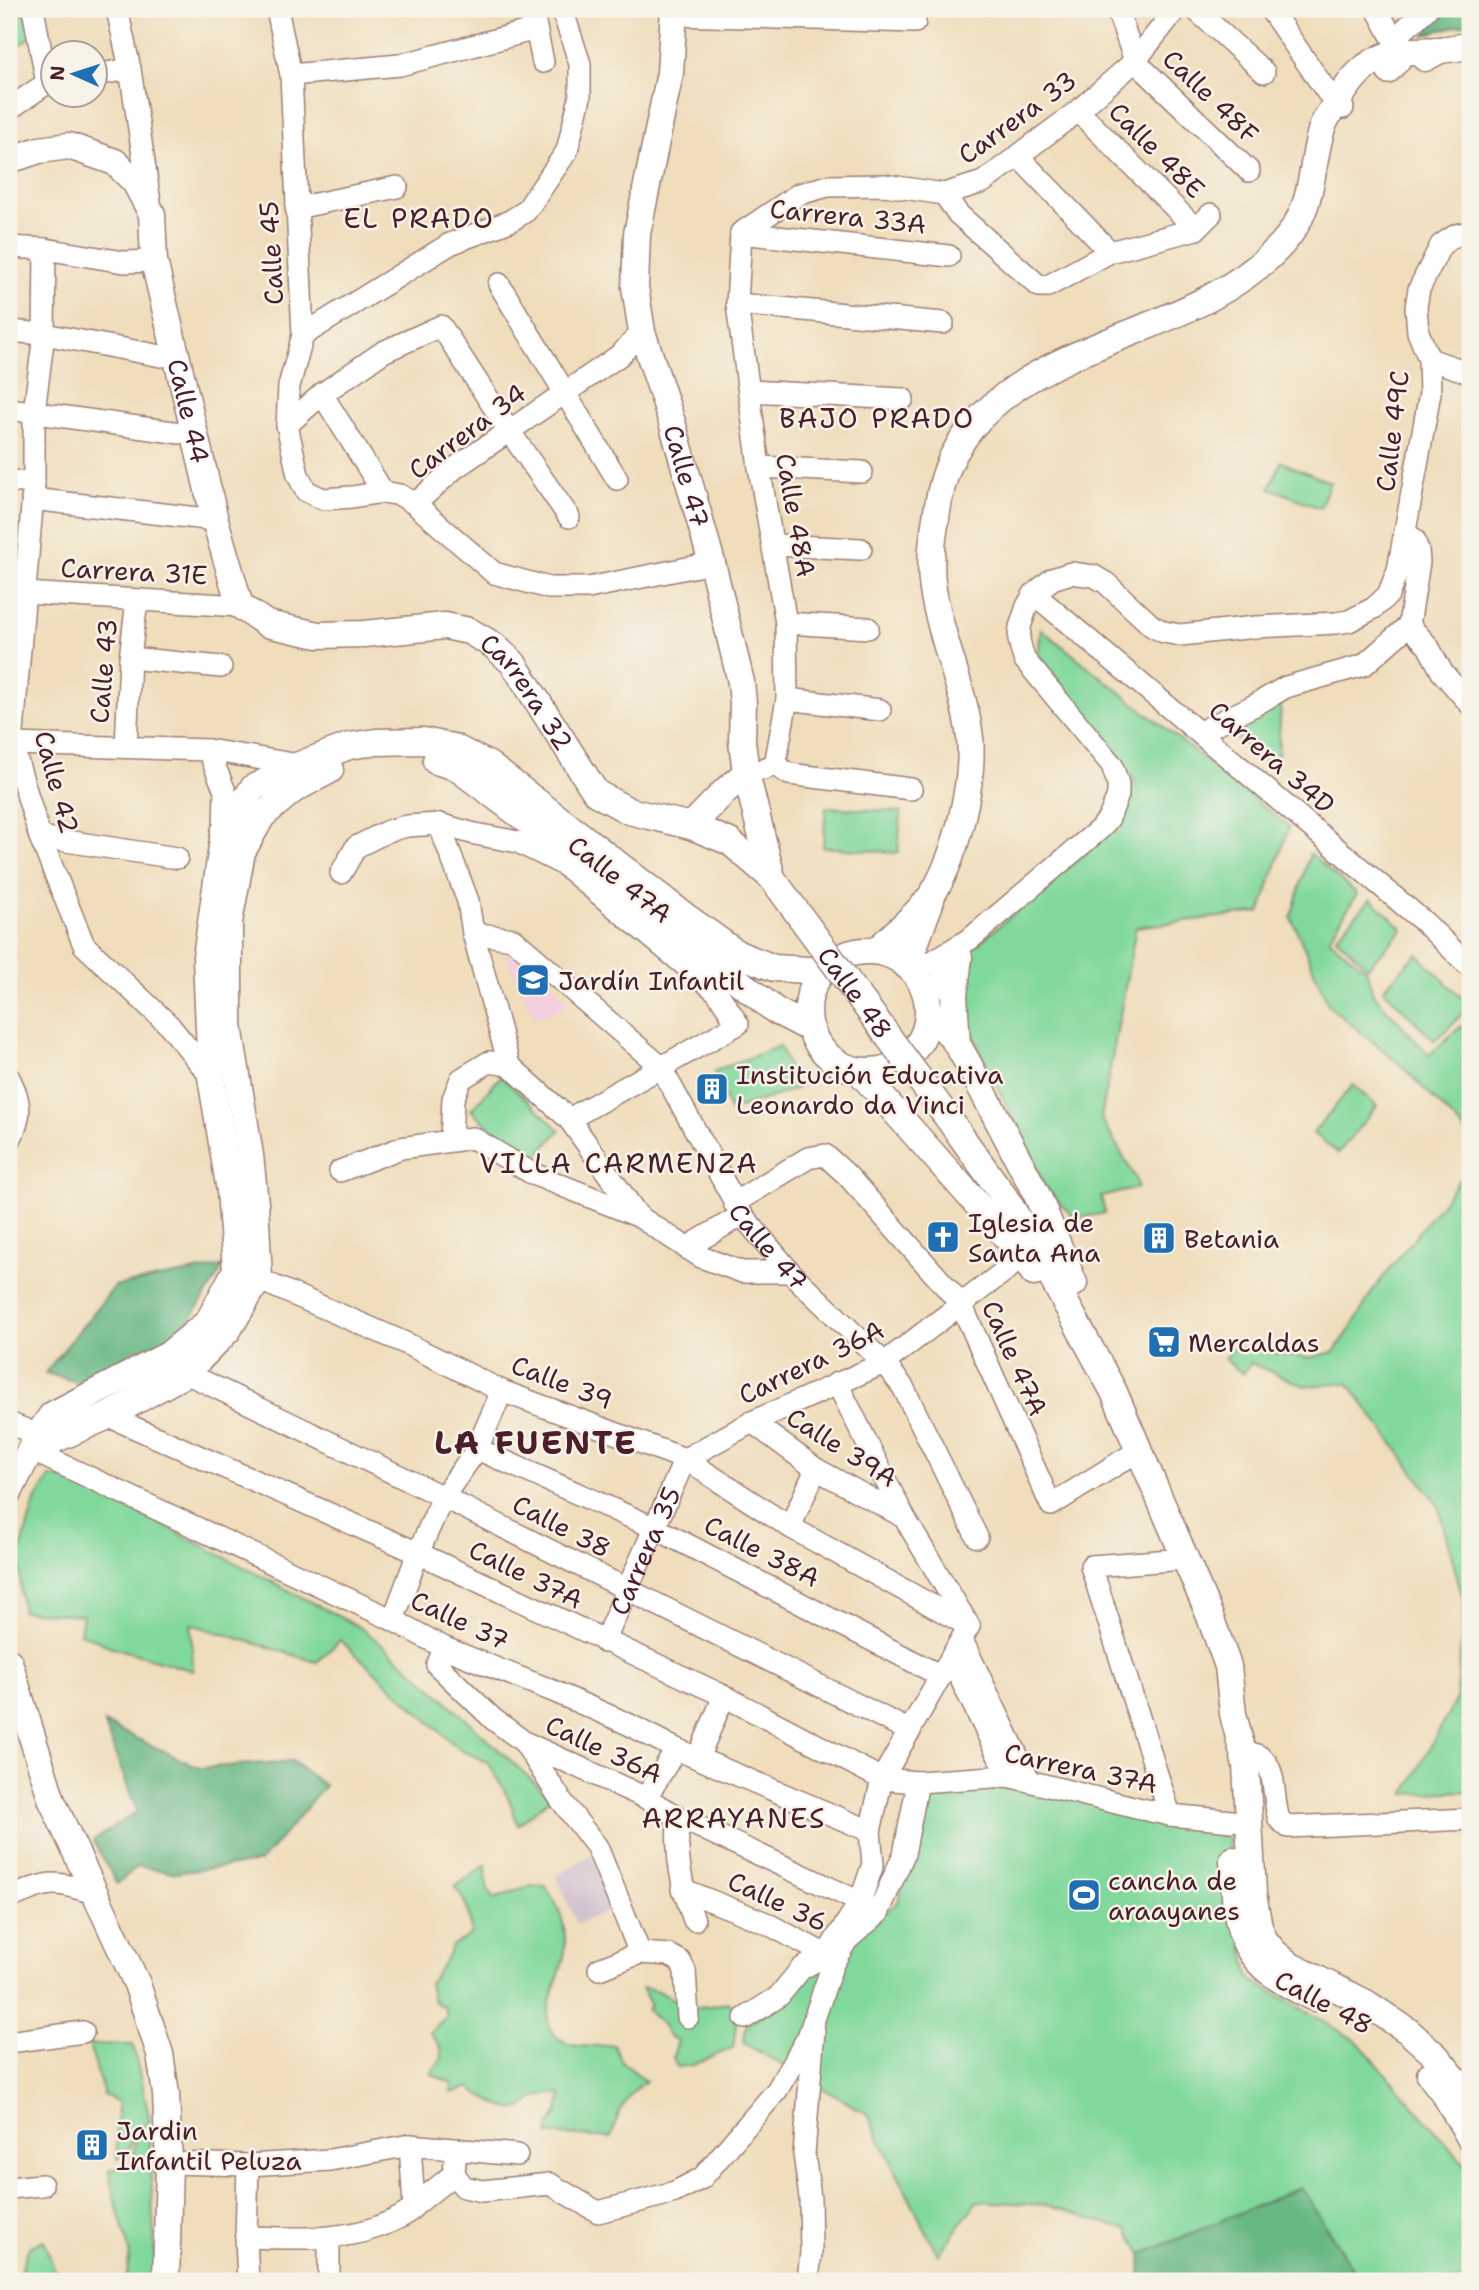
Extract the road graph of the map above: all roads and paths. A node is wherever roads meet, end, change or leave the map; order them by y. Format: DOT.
graph roads {
  1 [pos="33,9"];
  2 [pos="117,9"];
  3 [pos="278,9"];
  4 [pos="562,9"];
  5 [pos="1117,9"];
  6 [pos="1176,9"];
  7 [pos="1195,9"];
  8 [pos="1270,9"];
  9 [pos="1377,9"];
  10 [pos="1427,9"];
  11 [pos="674,12"];
  12 [pos="915,15"];
  13 [pos="534,19"];
  14 [pos="40,38"];
  15 [pos="1470,46"];
  16 [pos="1394,55"];
  17 [pos="1135,61"];
  18 [pos="543,62"];
  19 [pos="130,69"];
  20 [pos="1264,72"];
  21 [pos="108,73"];
  22 [pos="290,75"];
  23 [pos="38,91"];
  24 [pos="9,109"];
  25 [pos="1335,110"];
  26 [pos="1078,111"];
  27 [pos="1018,156"];
  28 [pos="9,160"];
  29 [pos="1249,171"];
  30 [pos="397,187"];
  31 [pos="944,194"];
  32 [pos="296,208"];
  33 [pos="152,214"];
  34 [pos="741,233"];
  35 [pos="1463,234"];
  36 [pos="9,247"];
  37 [pos="52,250"];
  38 [pos="1110,252"];
  39 [pos="949,256"];
  40 [pos="154,261"];
  41 [pos="499,284"];
  42 [pos="737,304"];
  43 [pos="943,323"];
  44 [pos="9,331"];
  45 [pos="642,332"];
  46 [pos="44,334"];
  47 [pos="303,335"];
  48 [pos="161,356"];
  49 [pos="1429,359"];
  50 [pos="1470,373"];
  51 [pos="748,391"];
  52 [pos="322,394"];
  53 [pos="565,394"];
  54 [pos="902,399"];
  55 [pos="9,409"];
  56 [pos="34,412"];
  57 [pos="287,425"];
  58 [pos="510,432"];
  59 [pos="180,433"];
  60 [pos="759,467"];
  61 [pos="862,472"];
  62 [pos="617,479"];
  63 [pos="9,481"];
  64 [pos="33,491"];
  65 [pos="306,491"];
  66 [pos="383,492"];
  67 [pos="415,504"];
  68 [pos="569,517"];
  69 [pos="215,520"];
  70 [pos="1405,533"];
  71 [pos="774,545"];
  72 [pos="862,549"];
  73 [pos="18,559"];
  74 [pos="712,563"];
  75 [pos="24,593"];
  76 [pos="1034,594"];
  77 [pos="138,600"];
  78 [pos="240,606"];
  79 [pos="786,623"];
  80 [pos="1409,625"];
  81 [pos="868,628"];
  82 [pos="15,630"];
  83 [pos="130,658"];
  84 [pos="221,667"];
  85 [pos="787,699"];
  86 [pos="1470,704"];
  87 [pos="880,710"];
  88 [pos="1200,732"];
  89 [pos="12,744"];
  90 [pos="126,746"];
  91 [pos="208,750"];
  92 [pos="299,765"];
  93 [pos="775,765"];
  94 [pos="746,773"];
  95 [pos="911,789"];
  96 [pos="439,824"];
  97 [pos="691,826"];
  98 [pos="224,832"];
  99 [pos="40,837"];
  100 [pos="177,858"];
  101 [pos="341,873"];
  102 [pos="772,878"];
  103 [pos="934,892"];
  104 [pos="473,933"];
  105 [pos="964,948"];
  106 [pos="876,951"];
  107 [pos="1470,967"];
  108 [pos="911,969"];
  109 [pos="825,971"];
  110 [pos="927,1002"];
  111 [pos="811,1029"];
  112 [pos="957,1044"];
  113 [pos="509,1065"];
  114 [pos="660,1066"];
  115 [pos="859,1071"];
  116 [pos="211,1077"];
  117 [pos="9,1078"];
  118 [pos="569,1119"];
  119 [pos="451,1140"];
  120 [pos="9,1142"];
  121 [pos="340,1171"];
  122 [pos="738,1209"];
  123 [pos="638,1216"];
  124 [pos="686,1248"];
  125 [pos="1040,1254"];
  126 [pos="790,1272"];
  127 [pos="247,1274"];
  128 [pos="961,1304"];
  129 [pos="884,1363"];
  130 [pos="187,1373"];
  131 [pos="836,1383"];
  132 [pos="502,1391"];
  133 [pos="108,1416"];
  134 [pos="752,1422"];
  135 [pos="9,1423"];
  136 [pos="44,1441"];
  137 [pos="477,1449"];
  138 [pos="1130,1456"];
  139 [pos="685,1459"];
  140 [pos="816,1469"];
  141 [pos="9,1492"];
  142 [pos="443,1497"];
  143 [pos="904,1517"];
  144 [pos="1166,1517"];
  145 [pos="790,1527"];
  146 [pos="655,1528"];
  147 [pos="977,1537"];
  148 [pos="418,1553"];
  149 [pos="1185,1559"];
  150 [pos="627,1591"];
  151 [pos="393,1620"];
  152 [pos="965,1633"];
  153 [pos="604,1642"];
  154 [pos="441,1656"];
  155 [pos="9,1662"];
  156 [pos="946,1667"];
  157 [pos="724,1696"];
  158 [pos="1233,1714"];
  159 [pos="910,1731"];
  160 [pos="524,1742"];
  161 [pos="676,1749"];
  162 [pos="1243,1752"];
  163 [pos="698,1758"];
  164 [pos="1019,1778"];
  165 [pos="882,1779"];
  166 [pos="918,1782"];
  167 [pos="646,1798"];
  168 [pos="1170,1815"];
  169 [pos="677,1817"];
  170 [pos="1470,1819"];
  171 [pos="1232,1821"];
  172 [pos="870,1830"];
  173 [pos="682,1889"];
  174 [pos="96,1894"];
  175 [pos="9,1898"];
  176 [pos="869,1908"];
  177 [pos="694,1920"];
  178 [pos="847,1940"];
  179 [pos="640,1953"];
  180 [pos="826,1955"];
  181 [pos="598,1969"];
  182 [pos="688,2017"];
  183 [pos="745,2018"];
  184 [pos="815,2021"];
  185 [pos="83,2032"];
  186 [pos="9,2042"];
  187 [pos="1470,2102"];
  188 [pos="1470,2138"];
  189 [pos="410,2145"];
  190 [pos="456,2149"];
  191 [pos="517,2155"];
  192 [pos="169,2163"];
  193 [pos="248,2165"];
  194 [pos="454,2174"];
  195 [pos="43,2185"];
  196 [pos="9,2188"];
  197 [pos="414,2206"];
  198 [pos="246,2237"];
  199 [pos="329,2238"];
  200 [pos="166,2281"];
  201 [pos="248,2281"];
  202 [pos="328,2281"];
  203 [pos="807,2281"];
  1 -- 14 [label="street"];
  2 -- 19 [label="street, Calle 44"];
  3 -- 22 [label="street, Calle 45"];
  4 -- 47 [label="street"];
  5 -- 17 [label="street"];
  6 -- 17 [label="street, Carrera 33"];
  7 -- 20 [label="street"];
  8 -- 25 [label="street"];
  9 -- 16 [label="street"];
  10 -- 16 [label="street"];
  11 -- 12 [label="street"];
  11 -- 45 [label="main road, Calle 47"];
  13 -- 18 [label="street"];
  13 -- 22 [label="street"];
  15 -- 16 [label="main road"];
  16 -- 25 [label="main road"];
  17 -- 26 [label="street, Carrera 33"];
  17 -- 29 [label="street, Calle 48F"];
  19 -- 21 [label="street"];
  19 -- 33 [label="street, Calle 44"];
  22 -- 32 [label="street, Calle 45"];
  23 -- 24 [label="street"];
  25 -- 103 [label="main road"];
  26 -- 27 [label="street, Carrera 33"];
  26 -- 38 [label="street, Calle 48E"];
  27 -- 31 [label="street, Carrera 33"];
  27 -- 38 [label="street"];
  28 -- 33 [label="main road, Calle 44"];
  30 -- 32 [label="street"];
  31 -- 34 [label="street, Carrera 33"];
  31 -- 38 [label="street"];
  32 -- 47 [label="street, Calle 45"];
  33 -- 40 [label="main road, Calle 44"];
  34 -- 39 [label="street, Carrera 33A"];
  34 -- 42 [label="street, Calle 48A"];
  35 -- 49 [label="street, Calle 49C"];
  36 -- 37 [label="street"];
  37 -- 40 [label="street"];
  37 -- 46 [label="street, Calle 42"];
  40 -- 69 [label="main road, Calle 44"];
  41 -- 53 [label="street"];
  42 -- 43 [label="street"];
  42 -- 51 [label="street, Calle 48A"];
  44 -- 46 [label="street"];
  45 -- 53 [label="street, Carrera 34"];
  45 -- 74 [label="main road, Calle 47"];
  46 -- 48 [label="street"];
  46 -- 56 [label="street, Calle 42"];
  47 -- 57 [label="street, Calle 45"];
  49 -- 50 [label="street"];
  49 -- 70 [label="street, Calle 49C"];
  51 -- 54 [label="street"];
  51 -- 60 [label="street, Calle 48A"];
  52 -- 57 [label="street"];
  52 -- 58 [label="street"];
  52 -- 66 [label="street"];
  53 -- 58 [label="street, Carrera 34"];
  53 -- 62 [label="street"];
  55 -- 56 [label="street"];
  56 -- 59 [label="street"];
  56 -- 64 [label="street, Calle 42"];
  57 -- 65 [label="street, Calle 45"];
  58 -- 67 [label="street, Carrera 34"];
  58 -- 68 [label="street"];
  60 -- 61 [label="street"];
  60 -- 71 [label="street, Calle 48A"];
  63 -- 64 [label="street"];
  64 -- 69 [label="street"];
  64 -- 73 [label="street, Calle 42"];
  65 -- 66 [label="street, Carrera 34"];
  66 -- 67 [label="street, Carrera 34"];
  67 -- 74 [label="street"];
  69 -- 78 [label="main road, Calle 44"];
  70 -- 76 [label="street, Calle 49C"];
  70 -- 80 [label="street"];
  71 -- 72 [label="street"];
  71 -- 79 [label="street, Calle 48A"];
  73 -- 75 [label="street, Calle 42"];
  74 -- 94 [label="main road, Calle 47"];
  75 -- 77 [label="street, Carrera 31E"];
  75 -- 82 [label="street, Calle 42"];
  76 -- 88 [label="street, Carrera 34D"];
  76 -- 105 [label="street"];
  77 -- 78 [label="street, Carrera 31E"];
  77 -- 83 [label="street, Calle 43"];
  78 -- 97 [label="main road, Carrera 32"];
  79 -- 81 [label="street"];
  79 -- 85 [label="street, Calle 48A"];
  80 -- 86 [label="street"];
  80 -- 88 [label="street"];
  82 -- 89 [label="street, Calle 42"];
  83 -- 84 [label="street"];
  83 -- 90 [label="street, Calle 43"];
  85 -- 87 [label="street"];
  85 -- 93 [label="street, Calle 48A"];
  88 -- 107 [label="street, Carrera 34D"];
  89 -- 90 [label="street"];
  89 -- 99 [label="street, Calle 42"];
  90 -- 91 [label="street"];
  91 -- 92 [label="street"];
  91 -- 98 [label="street"];
  92 -- 98 [label="main road"];
  92 -- 109 [label="main road"];
  93 -- 94 [label="street"];
  93 -- 95 [label="street"];
  94 -- 97 [label="main road"];
  94 -- 102 [label="main road, Calle 47"];
  96 -- 101 [label="street"];
  96 -- 104 [label="street"];
  96 -- 114 [label="street, Calle 47A"];
  97 -- 102 [label="main road, Carrera 32"];
  98 -- 116 [label="main road"];
  99 -- 100 [label="street"];
  99 -- 116 [label="street, Calle 42"];
  102 -- 125 [label="main road, Calle 48, bridge"];
  103 -- 106 [label="main road"];
  103 -- 108 [label="main road"];
  104 -- 113 [label="street"];
  104 -- 114 [label="street, Calle 47"];
  105 -- 108 [label="street"];
  105 -- 110 [label="street"];
  105 -- 112 [label="main road"];
  106 -- 108 [label="main road"];
  106 -- 109 [label="main road"];
  108 -- 110 [label="main road"];
  109 -- 111 [label="main road"];
  110 -- 112 [label="main road, Calle 48"];
  110 -- 115 [label="main road"];
  111 -- 115 [label="main road"];
  111 -- 127 [label="main road"];
  112 -- 125 [label="main road, Calle 48"];
  113 -- 118 [label="street"];
  113 -- 119 [label="street"];
  114 -- 118 [label="street"];
  114 -- 122 [label="street, Calle 47"];
  115 -- 125 [label="main road, Calle 48"];
  116 -- 127 [label="main road"];
  117 -- 120 [label="street"];
  118 -- 123 [label="street"];
  119 -- 121 [label="street"];
  119 -- 123 [label="street"];
  122 -- 124 [label="street"];
  122 -- 126 [label="street, Calle 47"];
  122 -- 128 [label="street, Calle 47A"];
  123 -- 124 [label="street"];
  124 -- 126 [label="street"];
  125 -- 128 [label="street, Carrera 36A"];
  125 -- 138 [label="main road, Calle 48"];
  125 -- 144 [label="main road, Calle 48"];
  126 -- 129 [label="street, Calle 47"];
  127 -- 130 [label="main road"];
  127 -- 132 [label="street, Calle 39"];
  127 -- 136 [label="main road"];
  128 -- 129 [label="street, Carrera 36A"];
  128 -- 138 [label="street, Calle 47A"];
  129 -- 131 [label="street, Carrera 36A"];
  129 -- 147 [label="street, Calle 47"];
  130 -- 133 [label="main road"];
  130 -- 142 [label="street, Calle 38"];
  131 -- 134 [label="street, Carrera 36A"];
  131 -- 143 [label="street"];
  132 -- 137 [label="street"];
  132 -- 139 [label="street, Calle 39"];
  133 -- 136 [label="main road"];
  133 -- 148 [label="street, Calle 37A"];
  134 -- 139 [label="street, Carrera 36A"];
  134 -- 140 [label="street, Calle 39A"];
  135 -- 136 [label="street, Calle 37"];
  136 -- 141 [label="main road"];
  136 -- 151 [label="street, Calle 37"];
  137 -- 142 [label="street"];
  137 -- 146 [label="street, Calle 38A"];
  138 -- 144 [label="main road, Calle 48"];
  139 -- 145 [label="street, Calle 39"];
  139 -- 146 [label="street, Carrera 35"];
  140 -- 143 [label="street, Calle 39A"];
  140 -- 145 [label="street"];
  142 -- 148 [label="street"];
  142 -- 150 [label="street, Calle 38"];
  143 -- 152 [label="street"];
  144 -- 149 [label="main road, Calle 48"];
  145 -- 152 [label="street, Calle 39"];
  146 -- 150 [label="street, Carrera 35"];
  146 -- 156 [label="street, Calle 38A"];
  148 -- 151 [label="street"];
  148 -- 153 [label="street, Calle 37A"];
  149 -- 158 [label="main road, Calle 48"];
  149 -- 168 [label="street"];
  150 -- 153 [label="street, Carrera 35"];
  150 -- 159 [label="street, Calle 38"];
  151 -- 154 [label="street, Calle 37"];
  152 -- 156 [label="street"];
  152 -- 164 [label="street"];
  153 -- 157 [label="street, Calle 37A"];
  154 -- 160 [label="street, Calle 36A"];
  154 -- 161 [label="street, Calle 37"];
  155 -- 174 [label="main road"];
  156 -- 159 [label="street"];
  156 -- 164 [label="street"];
  157 -- 163 [label="street"];
  157 -- 165 [label="street, Calle 37A"];
  158 -- 162 [label="main road, Calle 48"];
  158 -- 171 [label="main road, Calle 48"];
  159 -- 165 [label="street"];
  160 -- 167 [label="street, Calle 36A"];
  160 -- 179 [label="street"];
  161 -- 163 [label="street, Calle 37"];
  161 -- 167 [label="street"];
  162 -- 170 [label="street"];
  162 -- 187 [label="main road, Calle 48"];
  163 -- 172 [label="street, Calle 37"];
  164 -- 166 [label="street, Carrera 37A"];
  164 -- 168 [label="street, Carrera 37A"];
  165 -- 166 [label="street, Calle 37A"];
  165 -- 172 [label="street"];
  166 -- 176 [label="street"];
  167 -- 169 [label="street, Calle 36A"];
  168 -- 171 [label="street, Carrera 37A"];
  169 -- 173 [label="street"];
  169 -- 176 [label="street, Calle 36A"];
  171 -- 188 [label="main road, Calle 48"];
  172 -- 176 [label="street"];
  173 -- 177 [label="street"];
  173 -- 180 [label="street, Calle 36"];
  174 -- 175 [label="street"];
  174 -- 192 [label="main road"];
  176 -- 178 [label="street, Calle 36"];
  176 -- 180 [label="street"];
  178 -- 180 [label="street, Calle 36"];
  178 -- 184 [label="street"];
  179 -- 181 [label="street"];
  179 -- 182 [label="street"];
  180 -- 183 [label="street"];
  184 -- 194 [label="street"];
  184 -- 203 [label="street"];
  185 -- 186 [label="street"];
  189 -- 190 [label="street"];
  189 -- 193 [label="street"];
  189 -- 197 [label="street"];
  190 -- 191 [label="street"];
  190 -- 194 [label="street"];
  192 -- 193 [label="street"];
  192 -- 200 [label="main road"];
  193 -- 198 [label="street"];
  194 -- 197 [label="street"];
  195 -- 196 [label="street"];
  197 -- 199 [label="street"];
  198 -- 199 [label="street"];
  198 -- 201 [label="street"];
  199 -- 202 [label="street"];
}
